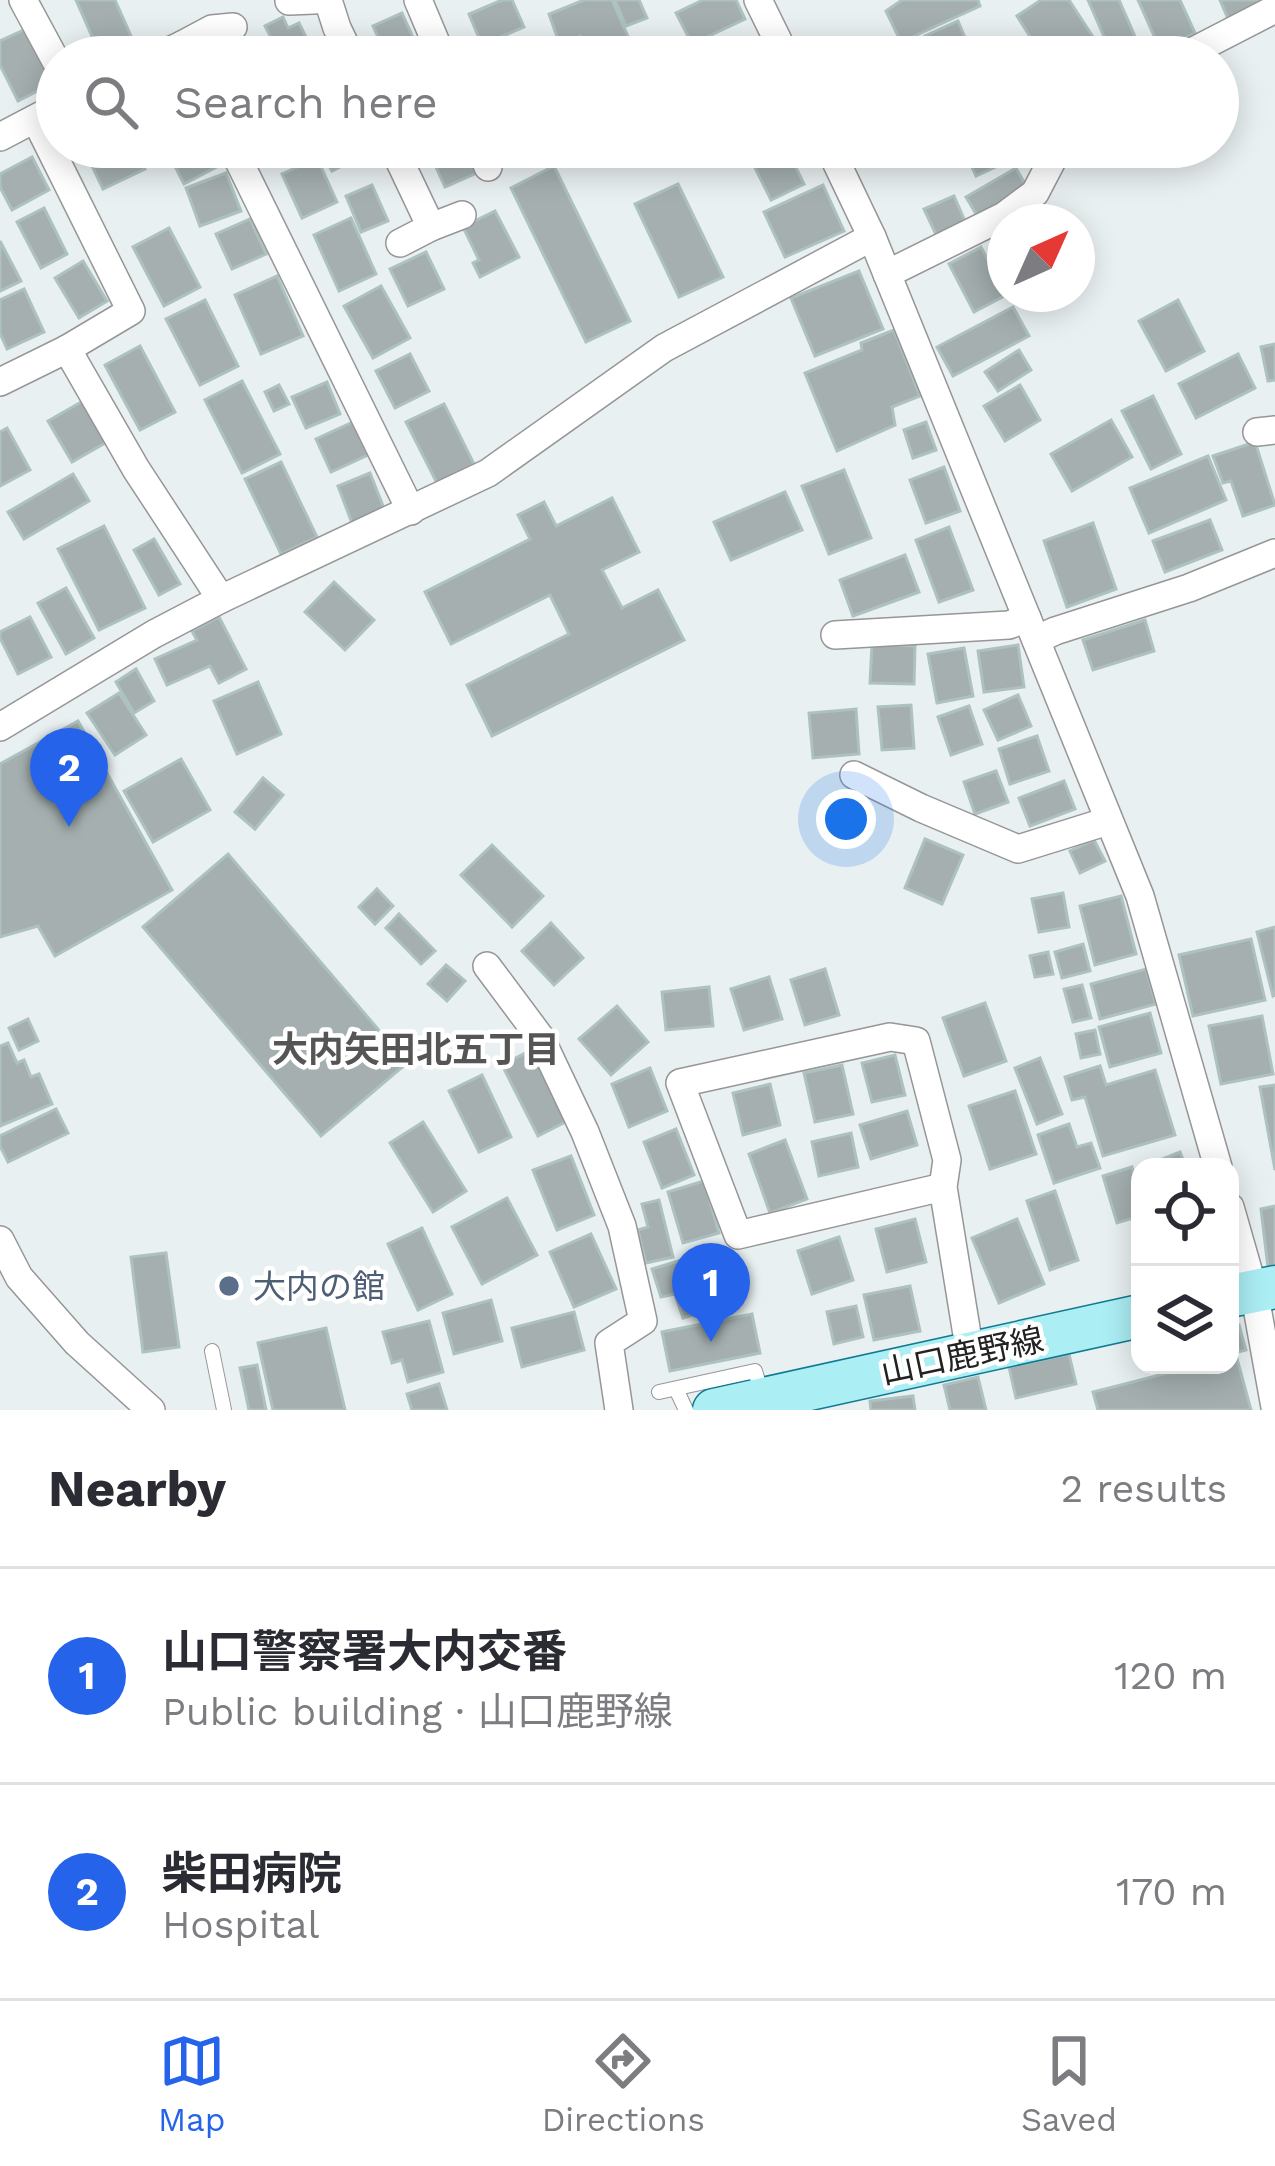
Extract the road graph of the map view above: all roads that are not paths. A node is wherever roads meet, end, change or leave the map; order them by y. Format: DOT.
graph roads {
  1 [pos="23,0"];
  2 [pos="314,0"];
  3 [pos="328,0"];
  4 [pos="418,0"];
  5 [pos="758,0"];
  6 [pos="289,1"];
  7 [pos="1275,9"];
  8 [pos="233,27"];
  9 [pos="42,36"];
  10 [pos="202,36"];
  11 [pos="341,36"];
  12 [pos="433,36"];
  13 [pos="775,36"];
  14 [pos="1223,36"];
  15 [pos="36,119"];
  16 [pos="0,137"];
  17 [pos="69,168"];
  18 [pos="242,168"];
  19 [pos="403,168"];
  20 [pos="839,168"];
  21 [pos="1048,168"];
  22 [pos="462,215"];
  23 [pos="431,227"];
  24 [pos="872,237"];
  25 [pos="400,243"];
  26 [pos="887,274"];
  27 [pos="68,349"];
  28 [pos="0,382"];
  29 [pos="411,511"];
  30 [pos="1275,553"];
  31 [pos="221,598"];
  32 [pos="1031,629"];
  33 [pos="835,635"];
  34 [pos="0,727"];
  35 [pos="854,775"];
  36 [pos="1108,821"];
  37 [pos="487,966"];
  38 [pos="1216,1158"];
  39 [pos="944,1187"];
  40 [pos="0,1240"];
  41 [pos="1239,1240"];
  42 [pos="1253,1291"];
  43 [pos="1131,1318"];
  44 [pos="212,1352"];
  45 [pos="970,1353"];
  46 [pos="676,1389"];
  47 [pos="659,1392"];
  48 [pos="763,1398"];
  49 [pos="1275,1407"];
  50 [pos="151,1410"];
  51 [pos="224,1410"];
  52 [pos="620,1410"];
  53 [pos="686,1410"];
  54 [pos="714,1410"];
  1 -- 9 [label="street"];
  2 -- 6 [label="street"];
  3 -- 11 [label="street"];
  4 -- 12 [label="street"];
  5 -- 13 [label="street"];
  7 -- 14 [label="street"];
  8 -- 10 [label="street"];
  15 -- 16 [label="street"];
  17 -- 27 [label="street"];
  18 -- 29 [label="street"];
  19 -- 23 [label="street"];
  20 -- 24 [label="street"];
  21 -- 26 [label="street"];
  22 -- 23 [label="street"];
  23 -- 25 [label="street"];
  24 -- 26 [label="street"];
  24 -- 29 [label="street"];
  26 -- 32 [label="street"];
  27 -- 28 [label="street"];
  27 -- 31 [label="street"];
  29 -- 31 [label="street"];
  30 -- 32 [label="street"];
  31 -- 34 [label="street"];
  32 -- 33 [label="street"];
  32 -- 36 [label="street"];
  35 -- 36 [label="street"];
  36 -- 38 [label="street"];
  37 -- 52 [label="street"];
  39 -- 39 [label="street"];
  39 -- 45 [label="street"];
  40 -- 50 [label="street"];
  41 -- 42 [label="street"];
  42 -- 49 [label="street"];
  43 -- 45 [label="main road, 山口鹿野線"];
  44 -- 51 [label="lane"];
  45 -- 48 [label="main road, 山口鹿野線"];
  46 -- 47 [label="lane"];
  46 -- 48 [label="lane"];
  46 -- 53 [label="lane"];
  48 -- 54 [label="main road, 山口鹿野線"];
}
